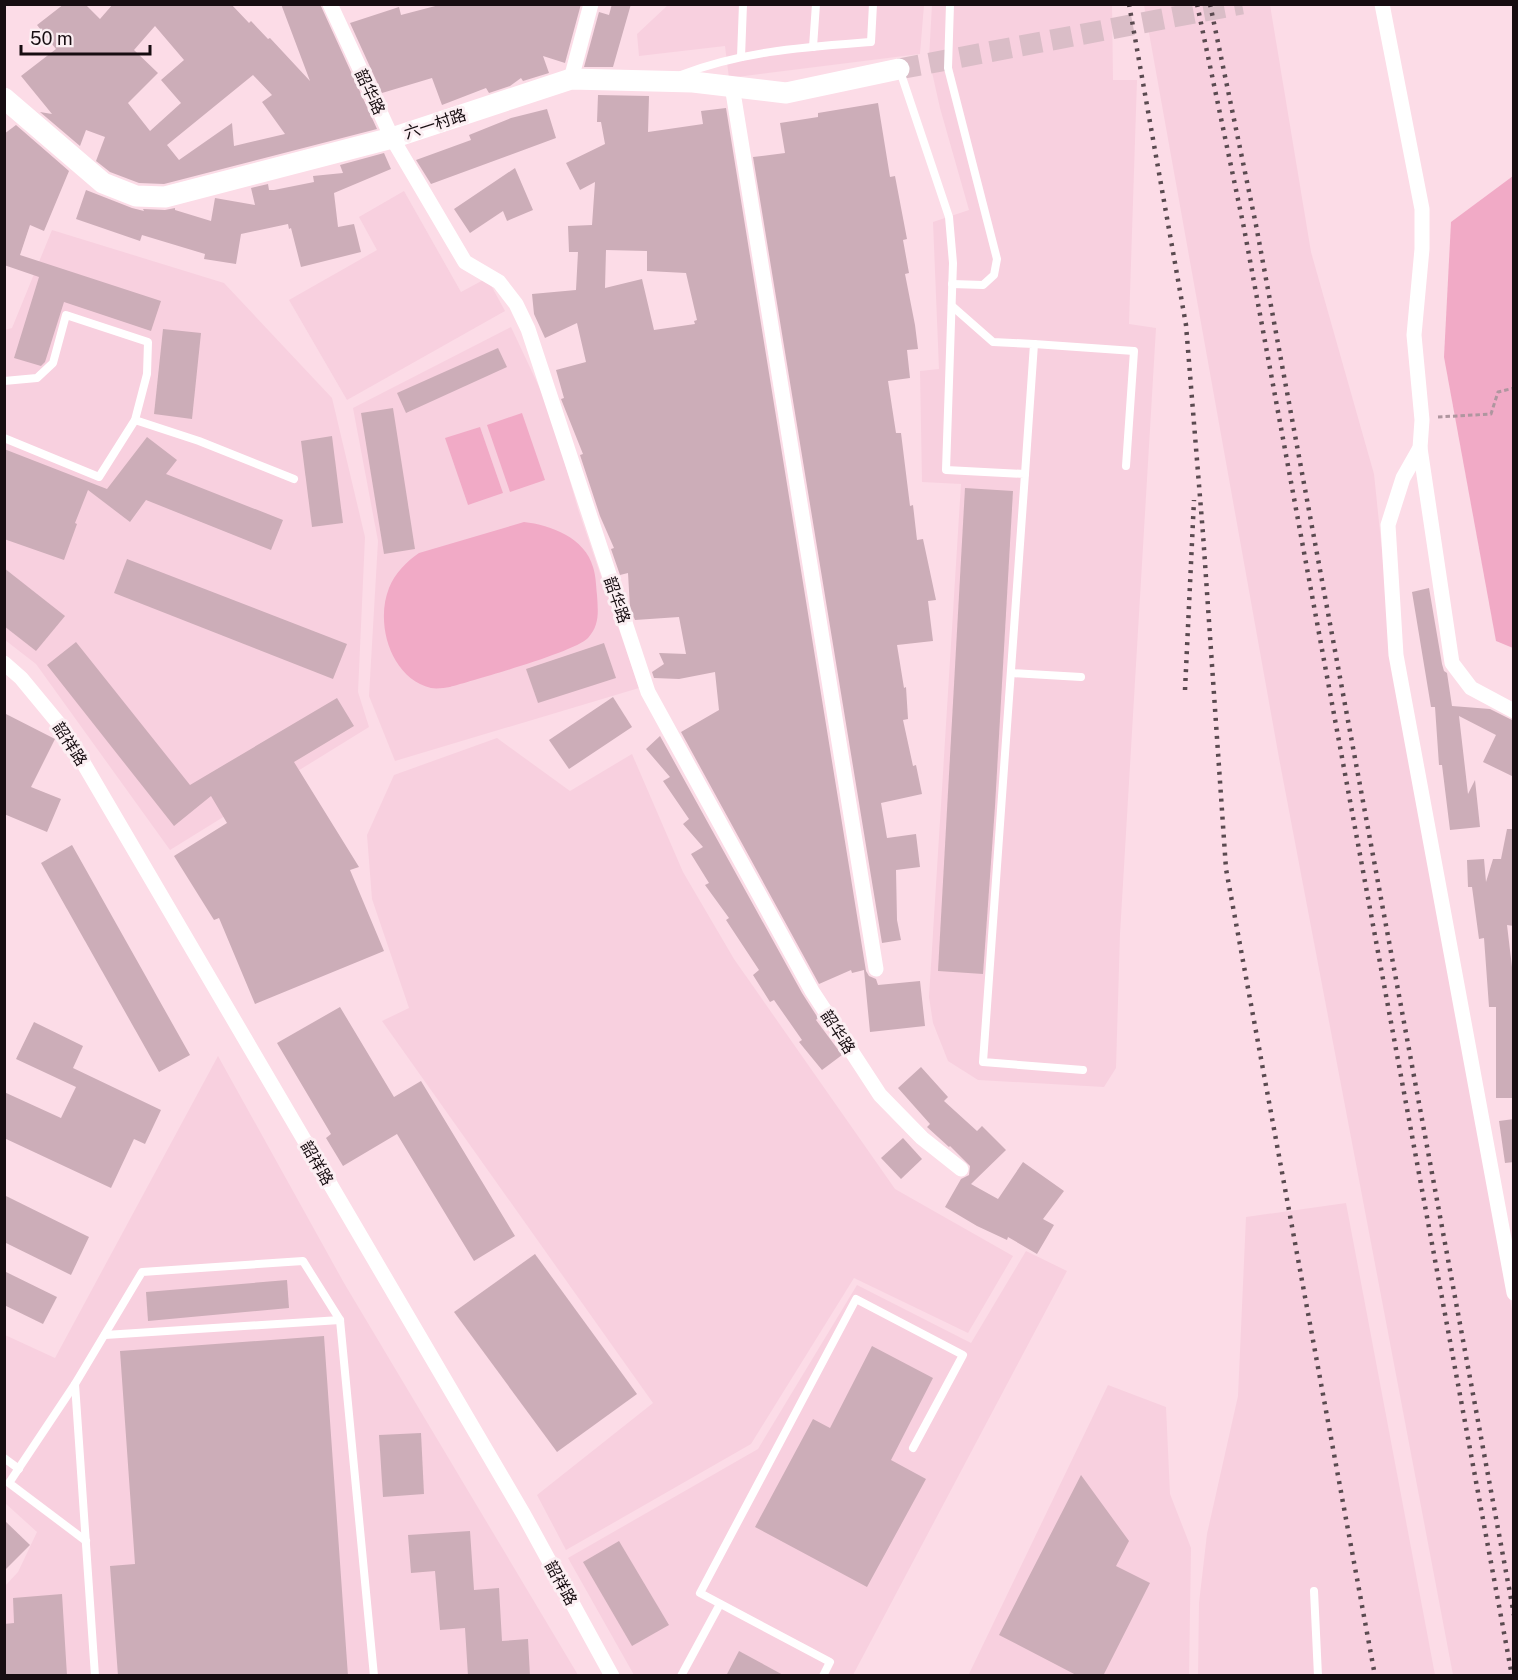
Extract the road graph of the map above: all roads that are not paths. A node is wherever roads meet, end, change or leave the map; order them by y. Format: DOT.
graph roads {
  1 [pos="330,4"];
  2 [pos="591,4"];
  3 [pos="743,4"];
  4 [pos="816,4"];
  5 [pos="873,4"];
  6 [pos="950,4"];
  7 [pos="1382,4"];
  8 [pos="813,47"];
  9 [pos="741,57"];
  10 [pos="899,69"];
  11 [pos="571,79"];
  12 [pos="666,81"];
  13 [pos="732,86"];
  14 [pos="4,98"];
  15 [pos="392,138"];
  16 [pos="952,284"];
  17 [pos="952,306"];
  18 [pos="1034,344"];
  19 [pos="4,381"];
  20 [pos="135,420"];
  21 [pos="4,438"];
  22 [pos="1420,448"];
  23 [pos="1126,466"];
  24 [pos="1025,474"];
  25 [pos="294,479"];
  26 [pos="4,663"];
  27 [pos="1011,673"];
  28 [pos="1081,677"];
  29 [pos="1514,711"];
  30 [pos="876,969"];
  31 [pos="1083,1070"];
  32 [pos="961,1169"];
  33 [pos="1514,1293"];
  34 [pos="340,1320"];
  35 [pos="105,1335"];
  36 [pos="75,1384"];
  37 [pos="914,1448"];
  38 [pos="4,1458"];
  39 [pos="19,1469"];
  40 [pos="86,1541"];
  41 [pos="1314,1591"];
  42 [pos="720,1604"];
  43 [pos="95,1676"];
  44 [pos="374,1676"];
  45 [pos="612,1676"];
  46 [pos="681,1676"];
  47 [pos="823,1676"];
  48 [pos="1318,1676"];
  1 -- 15 [label="street, 韶华路"];
  2 -- 11 [label="street"];
  3 -- 9 [label="lane"];
  4 -- 8 [label="lane"];
  5 -- 8 [label="lane"];
  6 -- 16 [label="lane"];
  7 -- 22 [label="street"];
  8 -- 9 [label="lane"];
  9 -- 12 [label="lane"];
  10 -- 13 [label="street, 六一村路"];
  10 -- 16 [label="lane"];
  11 -- 12 [label="street, 六一村路"];
  11 -- 15 [label="street, 六一村路"];
  12 -- 13 [label="street, 六一村路"];
  13 -- 30 [label="street"];
  14 -- 15 [label="street, 六一村路"];
  15 -- 32 [label="street, 韶华路"];
  16 -- 17 [label="lane"];
  17 -- 18 [label="lane"];
  17 -- 24 [label="lane"];
  18 -- 23 [label="lane"];
  18 -- 24 [label="lane"];
  19 -- 20 [label="lane"];
  20 -- 21 [label="lane"];
  20 -- 25 [label="lane"];
  22 -- 29 [label="street"];
  22 -- 33 [label="street"];
  24 -- 27 [label="lane"];
  26 -- 45 [label="street, 韶祥路"];
  27 -- 28 [label="lane"];
  27 -- 31 [label="lane"];
  34 -- 35 [label="lane"];
  34 -- 35 [label="lane"];
  34 -- 44 [label="lane"];
  35 -- 36 [label="lane"];
  36 -- 39 [label="lane"];
  36 -- 40 [label="lane"];
  37 -- 42 [label="lane"];
  38 -- 39 [label="lane"];
  39 -- 40 [label="lane"];
  40 -- 43 [label="lane"];
  41 -- 48 [label="lane"];
  42 -- 46 [label="lane"];
  42 -- 47 [label="lane"];
}
